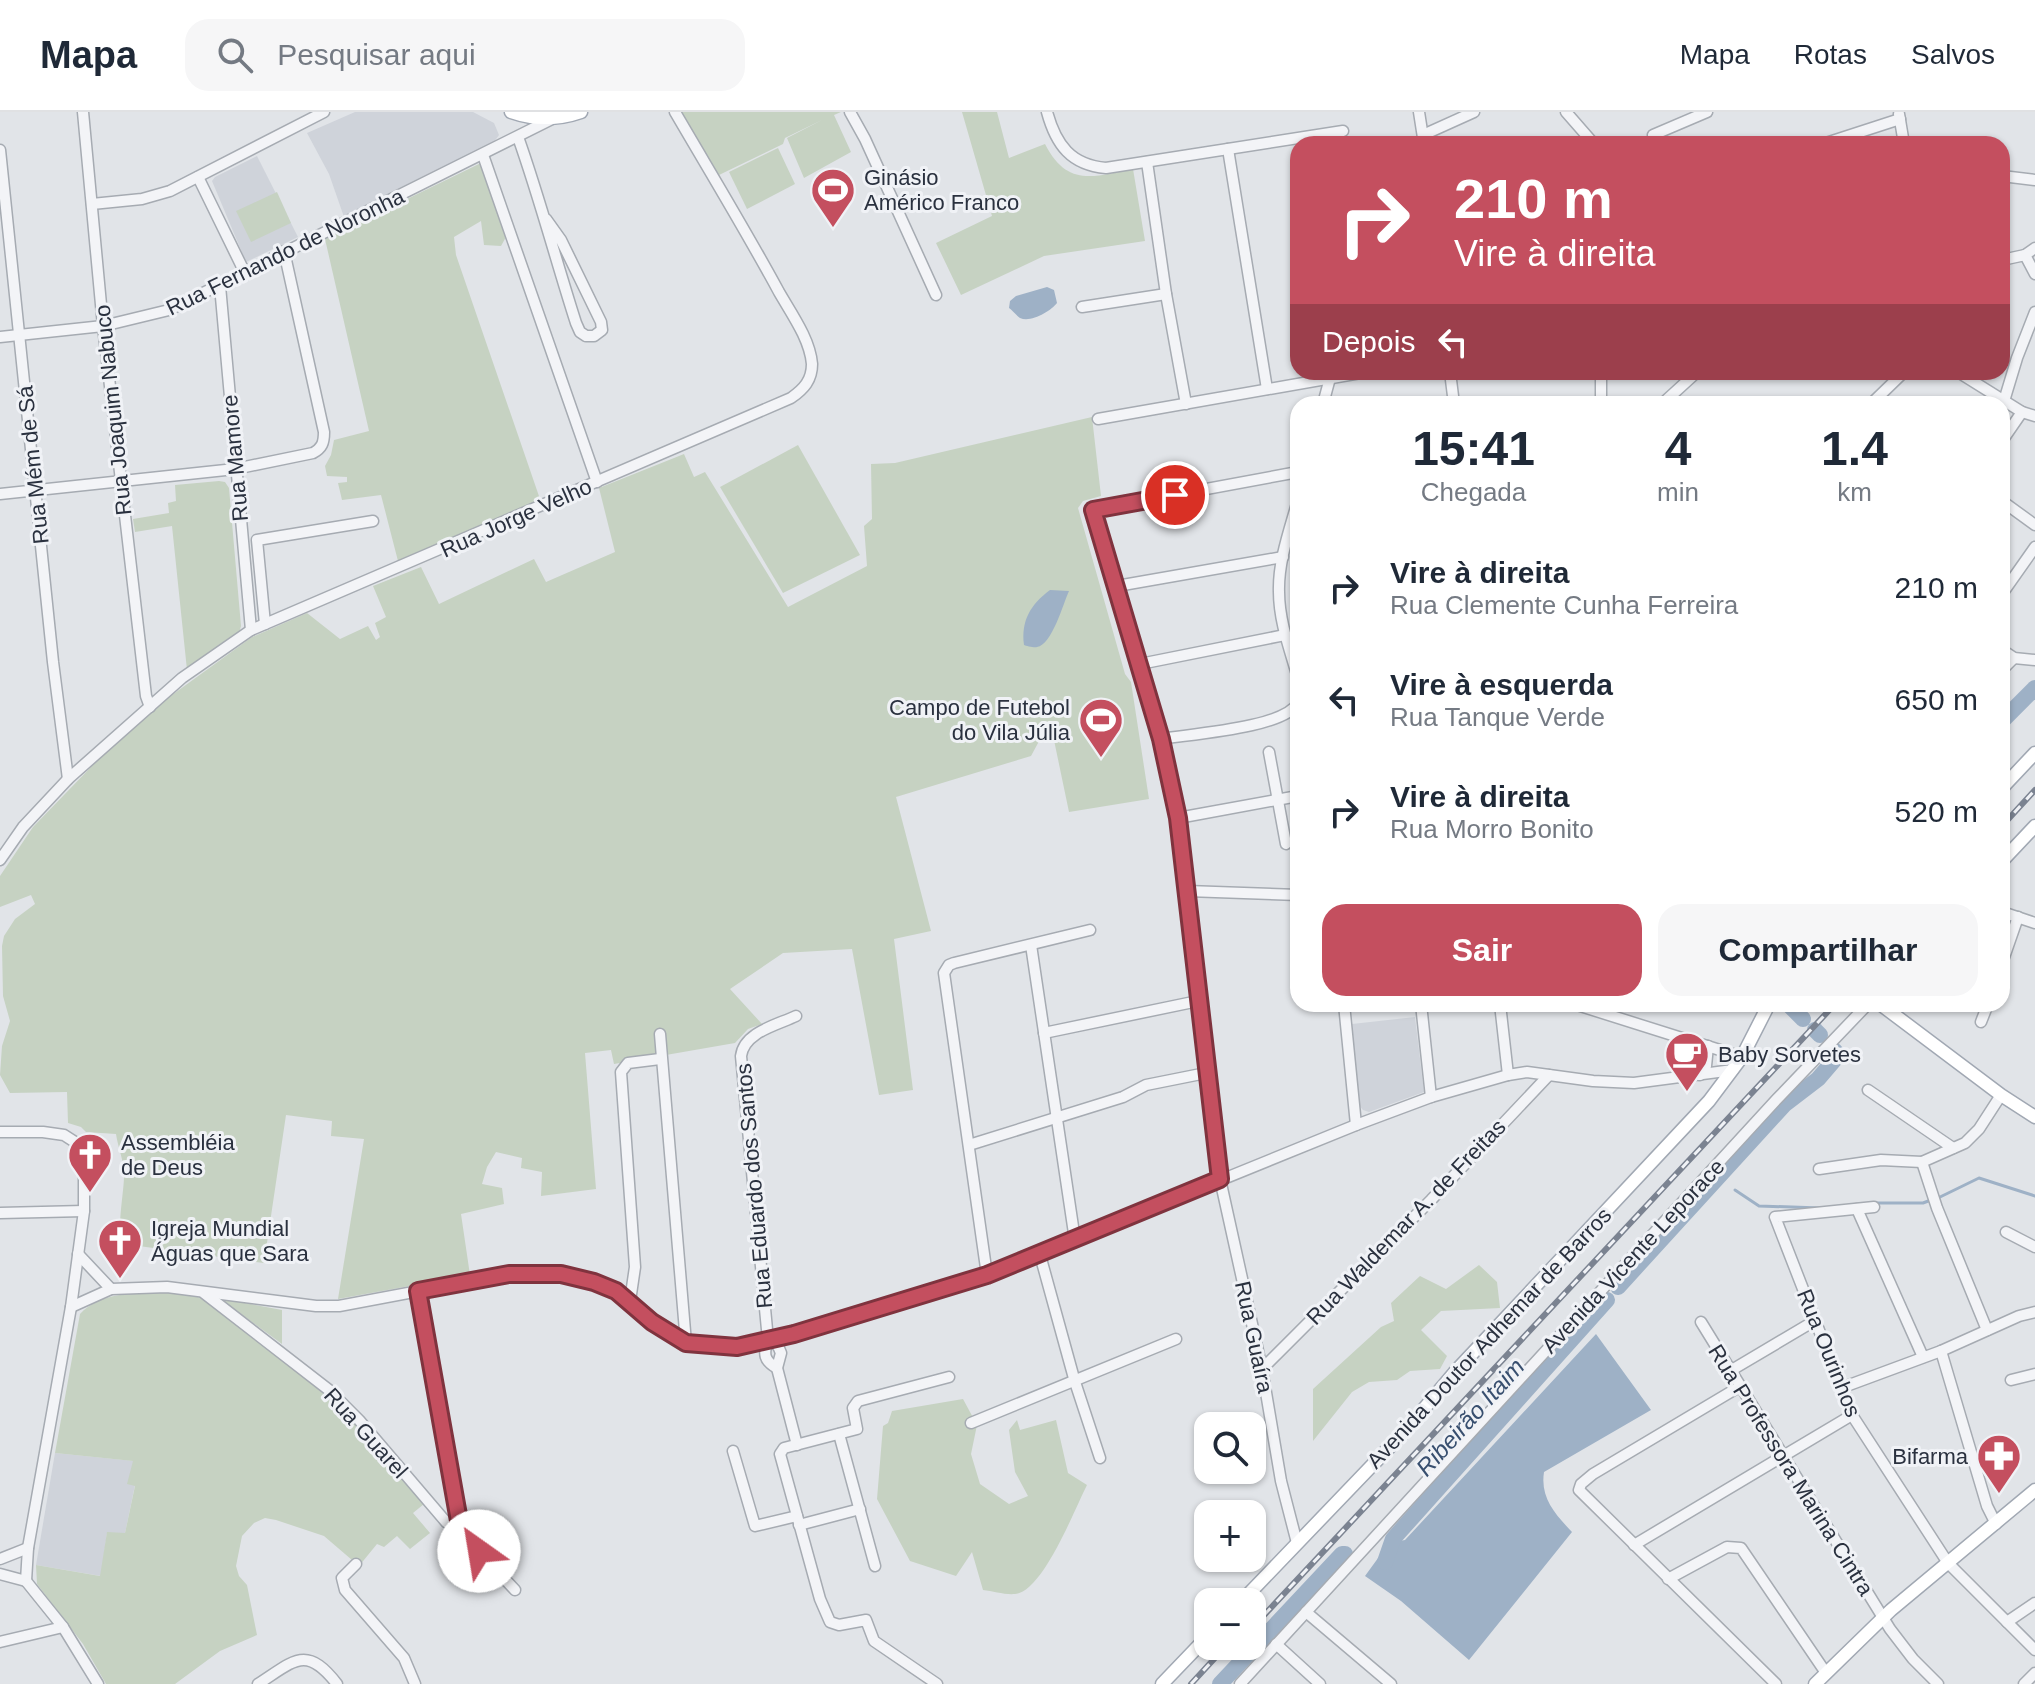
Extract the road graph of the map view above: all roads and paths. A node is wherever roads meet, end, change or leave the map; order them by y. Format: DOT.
graph roads {
  1 [pos="83,112"];
  2 [pos="324,112"];
  3 [pos="511,112"];
  4 [pos="581,112"];
  5 [pos="675,112"];
  6 [pos="850,112"];
  7 [pos="1047,112"];
  8 [pos="1419,112"];
  9 [pos="1474,112"];
  10 [pos="1566,112"];
  11 [pos="1707,112"];
  12 [pos="1900,115"];
  13 [pos="555,118"];
  14 [pos="1343,131"];
  15 [pos="1653,135"];
  16 [pos="1326,136"];
  17 [pos="1422,136"];
  18 [pos="1430,136"];
  19 [pos="1587,136"];
  20 [pos="1844,136"];
  21 [pos="1903,136"];
  22 [pos="518,137"];
  23 [pos="1290,143"];
  24 [pos="1228,149"];
  25 [pos="0,150"];
  26 [pos="483,155"];
  27 [pos="1147,162"];
  28 [pos="198,177"];
  29 [pos="2010,177"];
  30 [pos="2035,180"];
  31 [pos="92,204"];
  32 [pos="546,219"];
  33 [pos="2035,248"];
  34 [pos="284,251"];
  35 [pos="2025,255"];
  36 [pos="2010,258"];
  37 [pos="244,271"];
  38 [pos="2035,274"];
  39 [pos="220,286"];
  40 [pos="1166,294"];
  41 [pos="936,295"];
  42 [pos="1082,307"];
  43 [pos="2035,312"];
  44 [pos="103,326"];
  45 [pos="18,335"];
  46 [pos="0,337"];
  47 [pos="1319,380"];
  48 [pos="1688,380"];
  49 [pos="1896,380"];
  50 [pos="1971,380"];
  51 [pos="1267,389"];
  52 [pos="1671,396"];
  53 [pos="1879,396"];
  54 [pos="1996,396"];
  55 [pos="2006,396"];
  56 [pos="1186,404"];
  57 [pos="2010,405"];
  58 [pos="2022,412"];
  59 [pos="2035,416"];
  60 [pos="1098,419"];
  61 [pos="2010,429"];
  62 [pos="235,469"];
  63 [pos="1290,473"];
  64 [pos="120,481"];
  65 [pos="597,482"];
  66 [pos="37,490"];
  67 [pos="0,494"];
  68 [pos="2010,507"];
  69 [pos="373,521"];
  70 [pos="2035,525"];
  71 [pos="1290,530"];
  72 [pos="2035,547"];
  73 [pos="1283,557"];
  74 [pos="2010,583"];
  75 [pos="1117,586"];
  76 [pos="265,624"];
  77 [pos="251,630"];
  78 [pos="1285,635"];
  79 [pos="1290,652"];
  80 [pos="2010,655"];
  81 [pos="2014,658"];
  82 [pos="2035,660"];
  83 [pos="2010,662"];
  84 [pos="1140,664"];
  85 [pos="150,707"];
  86 [pos="1290,710"];
  87 [pos="1161,739"];
  88 [pos="1269,752"];
  89 [pos="2035,753"];
  90 [pos="68,779"];
  91 [pos="2010,780"];
  92 [pos="1290,798"];
  93 [pos="1277,800"];
  94 [pos="1178,818"];
  95 [pos="2035,826"];
  96 [pos="2030,840"];
  97 [pos="1286,844"];
  98 [pos="2010,855"];
  99 [pos="0,860"];
  100 [pos="1187,891"];
  101 [pos="1290,895"];
  102 [pos="2010,914"];
  103 [pos="2018,917"];
  104 [pos="2035,923"];
  105 [pos="1090,930"];
  106 [pos="2010,940"];
  107 [pos="1031,945"];
  108 [pos="1198,1001"];
  109 [pos="1345,1012"];
  110 [pos="1422,1012"];
  111 [pos="1501,1012"];
  112 [pos="1600,1012"];
  113 [pos="1764,1012"];
  114 [pos="1861,1012"];
  115 [pos="1891,1012"];
  116 [pos="1985,1012"];
  117 [pos="796,1016"];
  118 [pos="1981,1022"];
  119 [pos="1044,1033"];
  120 [pos="660,1034"];
  121 [pos="1708,1046"];
  122 [pos="1742,1057"];
  123 [pos="660,1059"];
  124 [pos="1733,1070"];
  125 [pos="1206,1073"];
  126 [pos="1508,1075"];
  127 [pos="1549,1075"];
  128 [pos="1700,1075"];
  129 [pos="1868,1090"];
  130 [pos="2001,1095"];
  131 [pos="1431,1097"];
  132 [pos="2034,1113"];
  133 [pos="1057,1117"];
  134 [pos="1356,1125"];
  135 [pos="0,1132"];
  136 [pos="969,1145"];
  137 [pos="1953,1148"];
  138 [pos="1922,1162"];
  139 [pos="1819,1169"];
  140 [pos="1220,1179"];
  141 [pos="1874,1207"];
  142 [pos="1857,1209"];
  143 [pos="84,1211"];
  144 [pos="0,1213"];
  145 [pos="2006,1232"];
  146 [pos="1075,1240"];
  147 [pos="2035,1247"];
  148 [pos="78,1254"];
  149 [pos="1040,1255"];
  150 [pos="987,1275"];
  151 [pos="111,1289"];
  152 [pos="418,1291"];
  153 [pos="202,1292"];
  154 [pos="630,1301"];
  155 [pos="71,1307"];
  156 [pos="2035,1312"];
  157 [pos="1816,1320"];
  158 [pos="1701,1322"];
  159 [pos="1987,1330"];
  160 [pos="1176,1339"];
  161 [pos="768,1340"];
  162 [pos="686,1343"];
  163 [pos="1941,1351"];
  164 [pos="1923,1357"];
  165 [pos="1262,1369"];
  166 [pos="1730,1371"];
  167 [pos="2035,1374"];
  168 [pos="949,1377"];
  169 [pos="2011,1380"];
  170 [pos="1075,1382"];
  171 [pos="1739,1387"];
  172 [pos="1841,1388"];
  173 [pos="1852,1415"];
  174 [pos="971,1423"];
  175 [pos="839,1434"];
  176 [pos="797,1445"];
  177 [pos="733,1451"];
  178 [pos="1782,1457"];
  179 [pos="1100,1458"];
  180 [pos="2035,1490"];
  181 [pos="860,1509"];
  182 [pos="798,1520"];
  183 [pos="1996,1524"];
  184 [pos="461,1532"];
  185 [pos="1297,1543"];
  186 [pos="1634,1545"];
  187 [pos="28,1548"];
  188 [pos="0,1559"];
  189 [pos="1948,1563"];
  190 [pos="356,1564"];
  191 [pos="875,1566"];
  192 [pos="0,1574"];
  193 [pos="1668,1579"];
  194 [pos="26,1581"];
  195 [pos="1254,1588"];
  196 [pos="515,1590"];
  197 [pos="2035,1603"];
  198 [pos="1306,1612"];
  199 [pos="1882,1617"];
  200 [pos="2007,1622"];
  201 [pos="63,1627"];
  202 [pos="0,1642"];
  203 [pos="1276,1644"];
  204 [pos="2035,1650"];
  205 [pos="1194,1651"];
  206 [pos="1826,1673"];
  207 [pos="2035,1673"];
  208 [pos="98,1684"];
  209 [pos="258,1684"];
  210 [pos="337,1684"];
  211 [pos="415,1684"];
  212 [pos="937,1684"];
  213 [pos="1162,1684"];
  214 [pos="1240,1684"];
  215 [pos="1320,1684"];
  216 [pos="1391,1684"];
  217 [pos="1776,1684"];
  218 [pos="1816,1684"];
  219 [pos="1938,1684"];
  220 [pos="2024,1684"];
  1 -- 31 [label="street, Rua Joaquim Nabuco"];
  2 -- 28 [label="street"];
  3 -- 13 [label="main road"];
  4 -- 13 [label="main road"];
  5 -- 65 [label="street, Rua Jorge Velho"];
  6 -- 41 [label="street"];
  7 -- 27 [label="street"];
  8 -- 17 [label="street"];
  9 -- 18 [label="street"];
  10 -- 19 [label="street"];
  11 -- 15 [label="street"];
  12 -- 20 [label="street"];
  12 -- 21 [label="street"];
  13 -- 22 [label="street, Rua Fernando de Noronha"];
  14 -- 16 [label="street"];
  22 -- 26 [label="street, Rua Fernando de Noronha"];
  22 -- 32 [label="street"];
  23 -- 24 [label="street"];
  24 -- 27 [label="street"];
  24 -- 51 [label="street"];
  25 -- 45 [label="street, Rua Mém de Sá"];
  26 -- 34 [label="street, Rua Fernando de Noronha"];
  26 -- 65 [label="street"];
  27 -- 40 [label="street"];
  28 -- 31 [label="street"];
  28 -- 37 [label="street"];
  29 -- 30 [label="street"];
  31 -- 44 [label="street, Rua Joaquim Nabuco"];
  32 -- 32 [label="street"];
  33 -- 35 [label="street"];
  34 -- 37 [label="street, Rua Fernando de Noronha"];
  34 -- 62 [label="street"];
  35 -- 36 [label="street"];
  35 -- 38 [label="street"];
  37 -- 39 [label="street, Rua Fernando de Noronha"];
  39 -- 44 [label="street, Rua Fernando de Noronha"];
  39 -- 62 [label="street, Rua Mamore"];
  40 -- 42 [label="street"];
  40 -- 56 [label="street"];
  43 -- 55 [label="street"];
  44 -- 45 [label="street, Rua Fernando de Noronha"];
  44 -- 64 [label="street, Rua Joaquim Nabuco"];
  45 -- 46 [label="street, Rua Fernando de Noronha"];
  45 -- 66 [label="street, Rua Mém de Sá"];
  47 -- 51 [label="street"];
  48 -- 52 [label="street"];
  49 -- 53 [label="street"];
  50 -- 54 [label="street"];
  51 -- 56 [label="street"];
  56 -- 60 [label="street"];
  57 -- 58 [label="street"];
  58 -- 59 [label="street"];
  58 -- 61 [label="street"];
  62 -- 64 [label="street"];
  62 -- 77 [label="street, Rua Mamore"];
  63 -- 75 [label="street, Rua Guaíra"];
  64 -- 66 [label="street"];
  64 -- 85 [label="street, Rua Joaquim Nabuco"];
  65 -- 76 [label="street, Rua Jorge Velho"];
  66 -- 67 [label="street"];
  66 -- 90 [label="street, Rua Mém de Sá"];
  68 -- 70 [label="street"];
  69 -- 76 [label="street"];
  71 -- 73 [label="street"];
  72 -- 74 [label="street"];
  73 -- 75 [label="street"];
  73 -- 78 [label="street"];
  75 -- 84 [label="street, Rua Guaíra"];
  76 -- 77 [label="street, Rua Jorge Velho"];
  77 -- 85 [label="street, Rua Jorge Velho"];
  78 -- 79 [label="street"];
  78 -- 84 [label="street"];
  80 -- 81 [label="street"];
  81 -- 82 [label="street"];
  81 -- 83 [label="street"];
  84 -- 87 [label="street, Rua Guaíra"];
  85 -- 90 [label="street, Rua Jorge Velho"];
  86 -- 87 [label="street"];
  87 -- 94 [label="street, Rua Guaíra"];
  88 -- 93 [label="street"];
  89 -- 91 [label="main road"];
  90 -- 99 [label="street, Rua Jorge Velho"];
  92 -- 93 [label="street"];
  93 -- 94 [label="street"];
  93 -- 97 [label="street"];
  94 -- 100 [label="street, Rua Guaíra"];
  95 -- 96 [label="main road"];
  96 -- 98 [label="main road"];
  100 -- 101 [label="street"];
  100 -- 108 [label="street, Rua Guaíra"];
  102 -- 103 [label="street"];
  103 -- 104 [label="street"];
  103 -- 106 [label="street"];
  105 -- 107 [label="street"];
  107 -- 119 [label="street"];
  107 -- 136 [label="street"];
  108 -- 119 [label="street"];
  108 -- 125 [label="street, Rua Guaíra"];
  109 -- 134 [label="street"];
  110 -- 131 [label="street"];
  111 -- 126 [label="street"];
  112 -- 121 [label="street"];
  113 -- 122 [label="main road, Avenida Doutor Adhemar de Barros"];
  114 -- 198 [label="street, Avenida Vicente Leporace"];
  115 -- 130 [label="main road"];
  116 -- 118 [label="street"];
  117 -- 161 [label="street, Rua Eduardo dos Santos"];
  119 -- 133 [label="street"];
  120 -- 123 [label="street"];
  121 -- 122 [label="street"];
  121 -- 128 [label="street"];
  122 -- 124 [label="main road, Avenida Doutor Adhemar de Barros"];
  123 -- 154 [label="street"];
  123 -- 162 [label="street"];
  124 -- 128 [label="street"];
  124 -- 185 [label="main road, Avenida Doutor Adhemar de Barros"];
  125 -- 133 [label="street"];
  125 -- 140 [label="street, Rua Guaíra"];
  126 -- 127 [label="street"];
  126 -- 131 [label="street"];
  127 -- 128 [label="street"];
  127 -- 165 [label="street, Rua Waldemar A. de Freitas"];
  129 -- 137 [label="street"];
  130 -- 132 [label="main road"];
  130 -- 137 [label="street"];
  131 -- 134 [label="street"];
  133 -- 136 [label="street"];
  133 -- 146 [label="street"];
  134 -- 140 [label="street"];
  135 -- 143 [label="street"];
  136 -- 150 [label="street"];
  137 -- 138 [label="street"];
  138 -- 139 [label="street"];
  138 -- 159 [label="street"];
  140 -- 146 [label="street"];
  140 -- 165 [label="street, Rua Guaíra"];
  141 -- 142 [label="street"];
  142 -- 157 [label="street, Rua Ourinhos"];
  142 -- 164 [label="street"];
  143 -- 144 [label="street"];
  143 -- 148 [label="street"];
  145 -- 147 [label="street"];
  146 -- 149 [label="street"];
  148 -- 151 [label="street"];
  148 -- 155 [label="street"];
  149 -- 150 [label="street"];
  149 -- 170 [label="street"];
  150 -- 161 [label="street"];
  151 -- 153 [label="street"];
  151 -- 155 [label="street"];
  152 -- 153 [label="street"];
  152 -- 154 [label="street"];
  152 -- 184 [label="street"];
  153 -- 184 [label="street, Rua Guarel"];
  154 -- 162 [label="street"];
  155 -- 187 [label="street"];
  156 -- 159 [label="street"];
  157 -- 166 [label="street"];
  157 -- 172 [label="street, Rua Ourinhos"];
  158 -- 166 [label="street, Rua Professora Marina Cintra"];
  159 -- 163 [label="street"];
  160 -- 170 [label="street"];
  161 -- 162 [label="street"];
  161 -- 176 [label="street, Rua Eduardo dos Santos"];
  163 -- 164 [label="street"];
  163 -- 183 [label="street"];
  164 -- 172 [label="street"];
  165 -- 185 [label="street, Rua Guaíra"];
  166 -- 171 [label="street, Rua Professora Marina Cintra"];
  167 -- 169 [label="street"];
  168 -- 175 [label="street"];
  170 -- 174 [label="street"];
  170 -- 179 [label="street"];
  171 -- 178 [label="street, Rua Professora Marina Cintra"];
  171 -- 186 [label="street"];
  172 -- 173 [label="street, Rua Ourinhos"];
  173 -- 178 [label="street"];
  173 -- 189 [label="street, Rua Ourinhos"];
  175 -- 176 [label="street"];
  175 -- 181 [label="street"];
  176 -- 182 [label="street"];
  177 -- 182 [label="street"];
  178 -- 186 [label="street"];
  178 -- 199 [label="street, Rua Professora Marina Cintra"];
  180 -- 183 [label="main road"];
  181 -- 182 [label="street"];
  181 -- 191 [label="street"];
  182 -- 212 [label="street"];
  183 -- 189 [label="main road"];
  184 -- 196 [label="street, Rua Guarel"];
  185 -- 195 [label="main road, Avenida Doutor Adhemar de Barros"];
  186 -- 193 [label="street"];
  187 -- 188 [label="street"];
  187 -- 194 [label="street"];
  189 -- 199 [label="main road"];
  189 -- 200 [label="street, Rua Ourinhos"];
  190 -- 211 [label="street"];
  192 -- 194 [label="street"];
  193 -- 206 [label="street"];
  193 -- 217 [label="street"];
  194 -- 201 [label="street"];
  197 -- 200 [label="street"];
  198 -- 203 [label="street, Avenida Vicente Leporace"];
  198 -- 216 [label="street"];
  199 -- 206 [label="main road"];
  199 -- 219 [label="street, Rua Professora Marina Cintra"];
  200 -- 204 [label="street, Rua Ourinhos"];
  201 -- 202 [label="street"];
  201 -- 208 [label="street"];
  203 -- 214 [label="street, Avenida Vicente Leporace"];
  203 -- 215 [label="street"];
  205 -- 213 [label="main road"];
  206 -- 218 [label="main road"];
  207 -- 220 [label="street"];
  209 -- 210 [label="street"];
}
